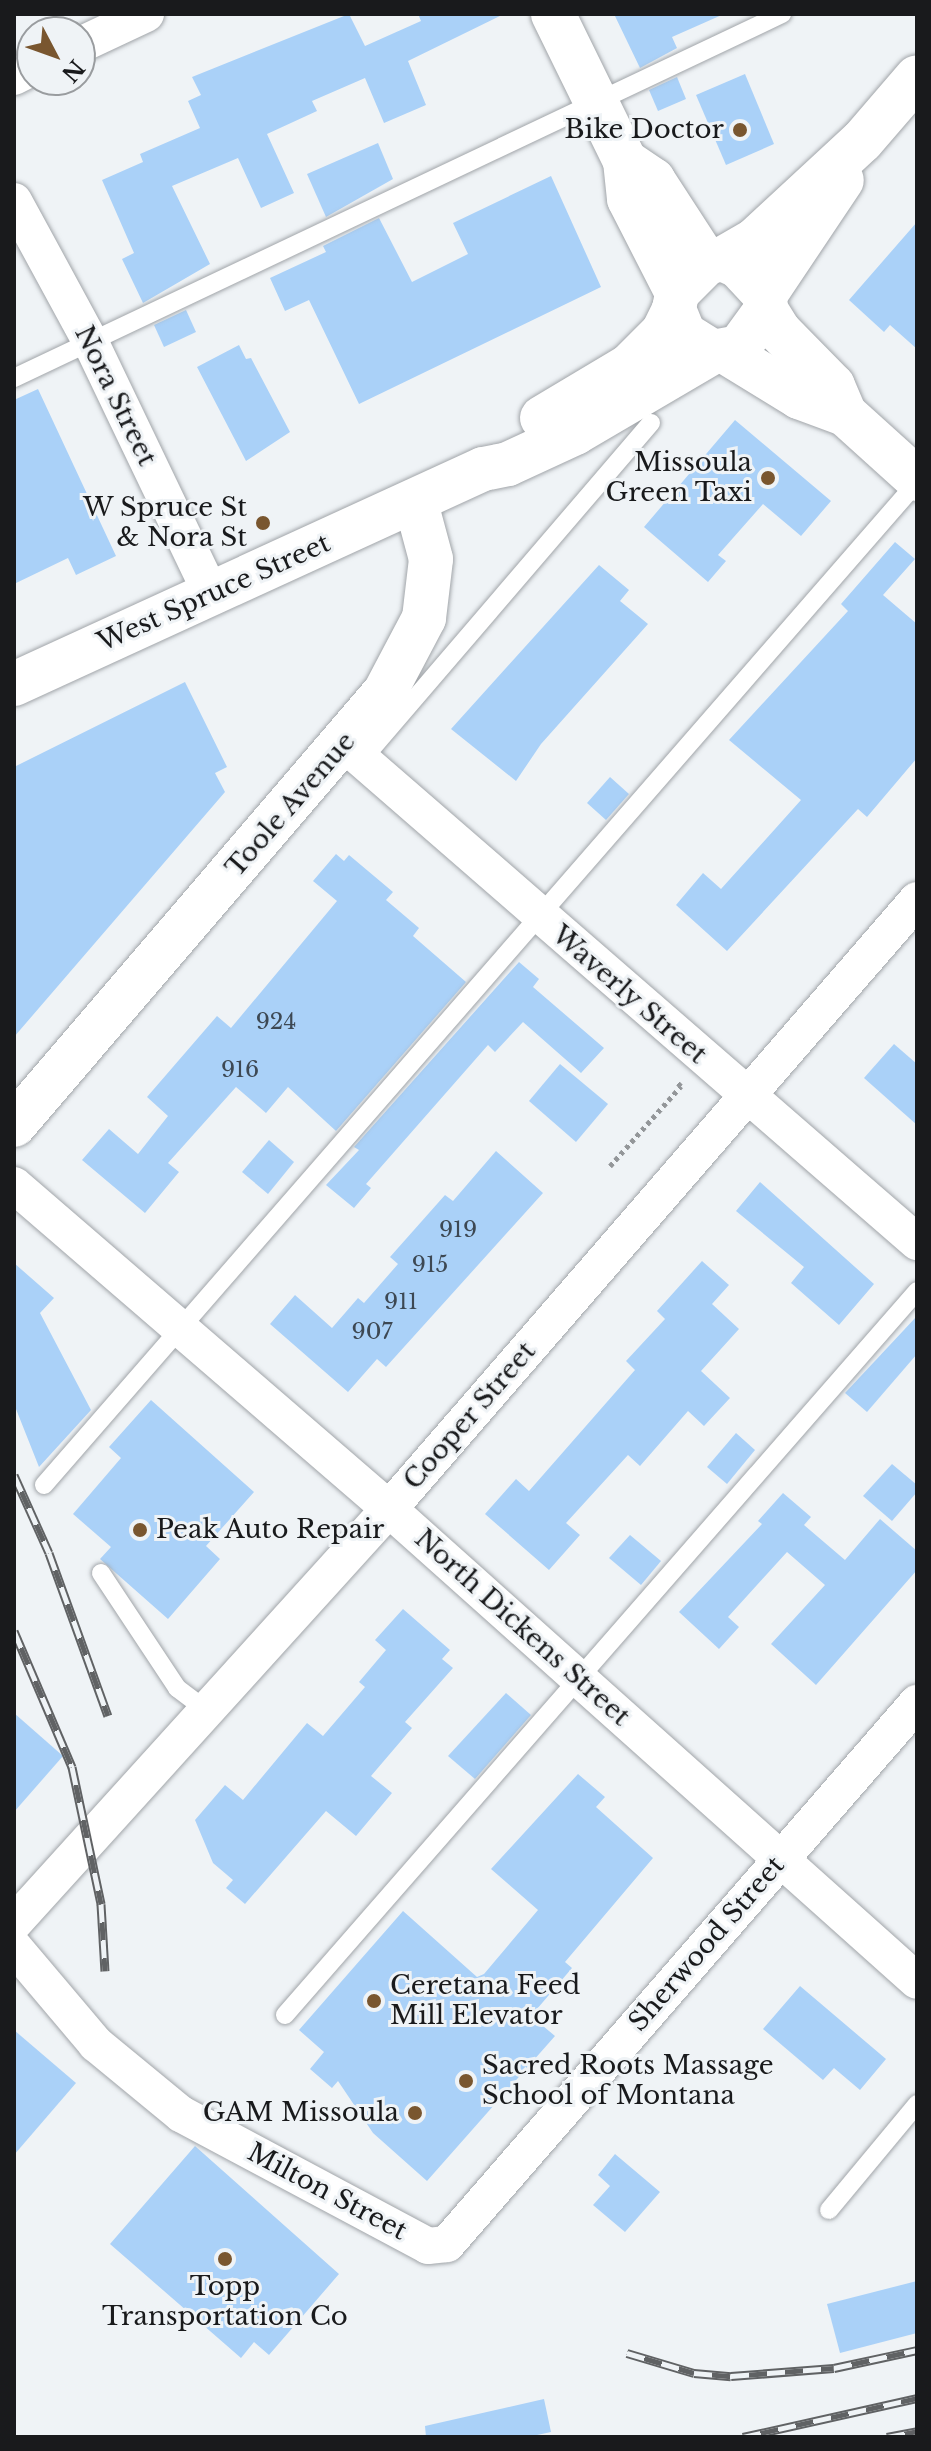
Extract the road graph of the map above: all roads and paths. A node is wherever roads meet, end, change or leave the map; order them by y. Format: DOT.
graph roads {
  1 [pos="146,14"];
  2 [pos="553,14"];
  3 [pos="782,14"];
  4 [pos="96,37"];
  5 [pos="917,77"];
  6 [pos="596,103"];
  7 [pos="862,141"];
  8 [pos="14,201"];
  9 [pos="695,281"];
  10 [pos="766,302"];
  11 [pos="90,341"];
  12 [pos="719,352"];
  13 [pos="14,378"];
  14 [pos="845,414"];
  15 [pos="651,423"];
  16 [pos="483,469"];
  17 [pos="917,480"];
  18 [pos="416,503"];
  19 [pos="211,594"];
  20 [pos="14,684"];
  21 [pos="353,752"];
  22 [pos="917,900"];
  23 [pos="539,916"];
  24 [pos="669,1076"];
  25 [pos="747,1099"];
  26 [pos="14,1125"];
  27 [pos="610,1166"];
  28 [pos="14,1185"];
  29 [pos="917,1242"];
  30 [pos="917,1291"];
  31 [pos="180,1328"];
  32 [pos="44,1485"];
  33 [pos="389,1509"];
  34 [pos="101,1573"];
  35 [pos="579,1678"];
  36 [pos="917,1703"];
  37 [pos="208,1711"];
  38 [pos="778,1861"];
  39 [pos="14,1923"];
  40 [pos="14,1947"];
  41 [pos="917,1981"];
  42 [pos="285,2015"];
  43 [pos="917,2104"];
  44 [pos="829,2210"];
  45 [pos="428,2246"];
  1 -- 4 [label="street"];
  2 -- 6 [label="main road"];
  3 -- 6 [label="lane"];
  5 -- 7 [label="main road"];
  6 -- 9 [label="main road"];
  6 -- 11 [label="lane"];
  7 -- 9 [label="main road"];
  7 -- 10 [label="main road"];
  8 -- 11 [label="street, Nora Street"];
  9 -- 10 [label="main road"];
  9 -- 12 [label="main road"];
  9 -- 16 [label="main road"];
  10 -- 12 [label="main road"];
  10 -- 14 [label="main road"];
  11 -- 13 [label="lane"];
  11 -- 19 [label="street, Nora Street"];
  12 -- 14 [label="main road"];
  12 -- 16 [label="main road"];
  14 -- 17 [label="main road"];
  15 -- 21 [label="lane"];
  16 -- 18 [label="main road"];
  17 -- 23 [label="lane"];
  18 -- 19 [label="main road, West Spruce Street"];
  18 -- 21 [label="main road, Toole Avenue"];
  19 -- 20 [label="main road, West Spruce Street"];
  21 -- 23 [label="street, Waverly Street"];
  21 -- 26 [label="main road, Toole Avenue"];
  22 -- 25 [label="street, Cooper Street"];
  23 -- 25 [label="street, Waverly Street"];
  23 -- 31 [label="lane"];
  24 -- 27 [label="path"];
  25 -- 29 [label="street, Waverly Street"];
  25 -- 33 [label="street, Cooper Street"];
  28 -- 31 [label="street, North Dickens Street"];
  30 -- 35 [label="lane"];
  31 -- 32 [label="lane"];
  31 -- 33 [label="street, North Dickens Street"];
  33 -- 35 [label="street, North Dickens Street"];
  33 -- 37 [label="street, Cooper Street"];
  34 -- 37 [label="lane"];
  35 -- 38 [label="street, North Dickens Street"];
  35 -- 42 [label="lane"];
  36 -- 38 [label="street, Sherwood Street"];
  37 -- 39 [label="street, Cooper Street"];
  38 -- 41 [label="street, North Dickens Street"];
  38 -- 45 [label="street, Sherwood Street"];
  40 -- 45 [label="street, Milton Street"];
  43 -- 44 [label="lane"];
}
